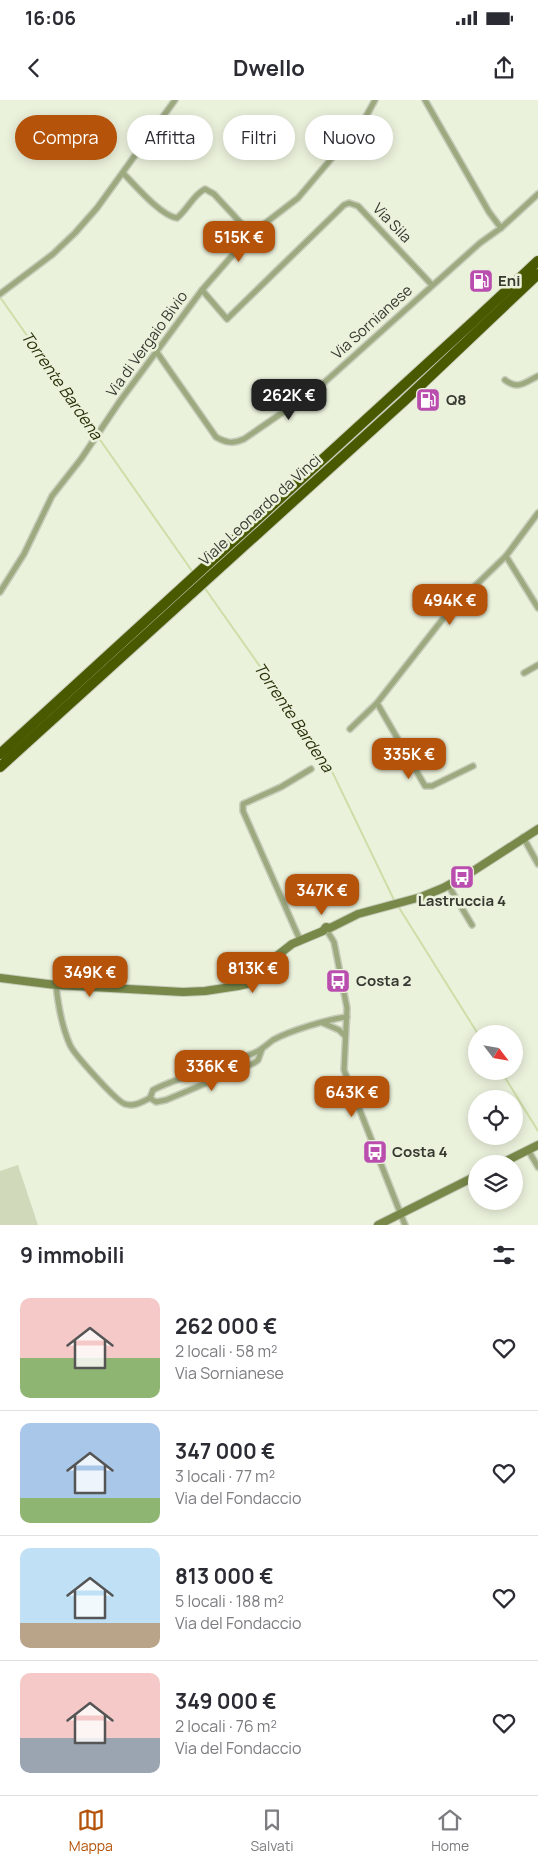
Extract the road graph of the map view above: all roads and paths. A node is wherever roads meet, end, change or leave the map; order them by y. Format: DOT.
graph roads {
  1 [pos="175,100"];
  2 [pos="375,100"];
  3 [pos="425,100"];
  4 [pos="123,173"];
  5 [pos="538,194"];
  6 [pos="501,228"];
  7 [pos="251,234"];
  8 [pos="538,260"];
  9 [pos="538,274"];
  10 [pos="432,285"];
  11 [pos="202,290"];
  12 [pos="0,294"];
  13 [pos="156,351"];
  14 [pos="538,376"];
  15 [pos="504,380"];
  16 [pos="538,513"];
  17 [pos="506,556"];
  18 [pos="0,592"];
  19 [pos="538,608"];
  20 [pos="538,665"];
  21 [pos="524,674"];
  22 [pos="377,703"];
  23 [pos="350,729"];
  24 [pos="0,754"];
  25 [pos="473,766"];
  26 [pos="0,767"];
  27 [pos="311,769"];
  28 [pos="538,829"];
  29 [pos="523,837"];
  30 [pos="538,864"];
  31 [pos="448,885"];
  32 [pos="472,925"];
  33 [pos="327,931"];
  34 [pos="300,940"];
  35 [pos="0,978"];
  36 [pos="56,985"];
  37 [pos="347,1017"];
  38 [pos="323,1023"];
  39 [pos="345,1036"];
  40 [pos="263,1048"];
  41 [pos="250,1055"];
  42 [pos="252,1064"];
  43 [pos="150,1098"];
  44 [pos="538,1145"];
  45 [pos="528,1150"];
  46 [pos="518,1155"];
  47 [pos="538,1167"];
  48 [pos="468,1180"];
  49 [pos="400,1213"];
  50 [pos="378,1225"];
  51 [pos="405,1225"];
  1 -- 4 [label="street"];
  2 -- 7 [label="street, Via di Vergaio Bivio"];
  3 -- 6 [label="street"];
  4 -- 7 [label="street"];
  4 -- 12 [label="street"];
  5 -- 6 [label="street"];
  6 -- 10 [label="street"];
  7 -- 11 [label="street, Via di Vergaio Bivio"];
  8 -- 24 [label="highway, Viale Leonardo da Vinci"];
  9 -- 26 [label="highway, Viale Leonardo da Vinci"];
  10 -- 11 [label="street, Via Sila"];
  10 -- 13 [label="street, Via Sornianese"];
  11 -- 13 [label="street, Via di Vergaio Bivio"];
  13 -- 18 [label="street, Via di Vergaio Bivio"];
  14 -- 15 [label="street"];
  16 -- 17 [label="street"];
  17 -- 19 [label="street"];
  17 -- 22 [label="street"];
  20 -- 21 [label="street"];
  22 -- 23 [label="street"];
  22 -- 25 [label="street"];
  27 -- 34 [label="street"];
  28 -- 29 [label="street"];
  29 -- 30 [label="street"];
  29 -- 31 [label="street"];
  31 -- 32 [label="street"];
  31 -- 33 [label="street"];
  33 -- 34 [label="street"];
  33 -- 37 [label="street"];
  34 -- 36 [label="street"];
  35 -- 36 [label="street"];
  36 -- 43 [label="street"];
  37 -- 38 [label="street"];
  37 -- 39 [label="street"];
  38 -- 39 [label="street"];
  38 -- 40 [label="street"];
  39 -- 49 [label="street"];
  40 -- 41 [label="street"];
  40 -- 42 [label="street"];
  41 -- 42 [label="street"];
  41 -- 43 [label="street"];
  42 -- 43 [label="street"];
  44 -- 45 [label="street"];
  45 -- 46 [label="street"];
  45 -- 47 [label="street"];
  48 -- 49 [label="street"];
  49 -- 50 [label="street"];
  49 -- 51 [label="street"];
}
